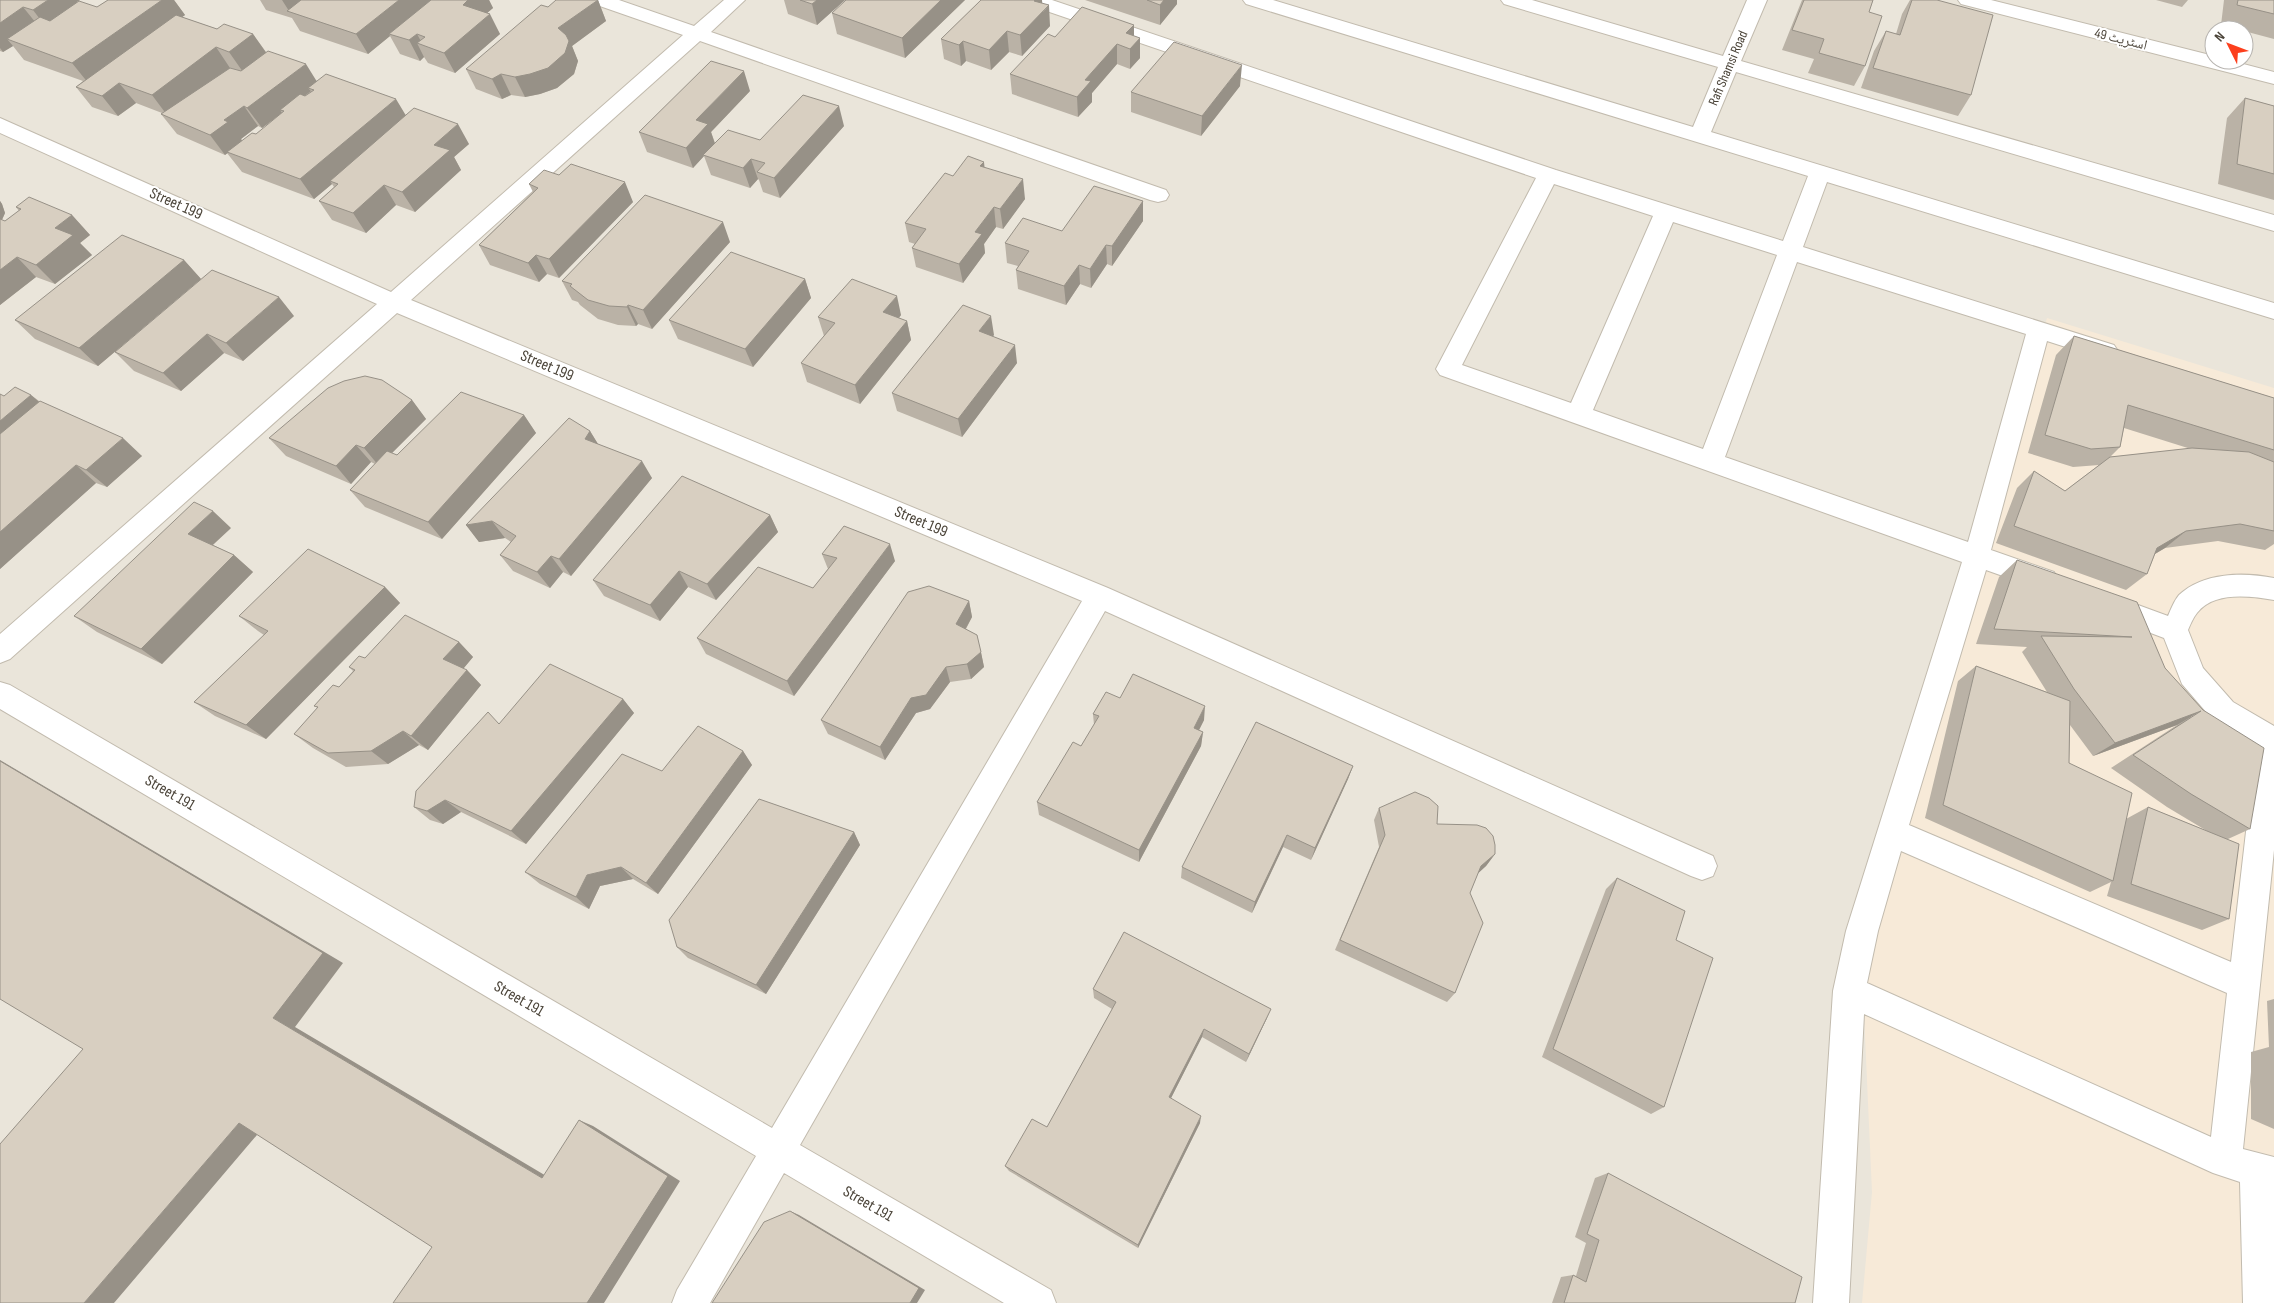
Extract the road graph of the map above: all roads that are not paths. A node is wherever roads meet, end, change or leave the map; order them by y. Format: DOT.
graph roads {
  1 [pos="601,0"];
  2 [pos="735,0"];
  3 [pos="1033,0"];
  4 [pos="1253,0"];
  5 [pos="1511,0"];
  6 [pos="1757,0"];
  7 [pos="1968,0"];
  8 [pos="699,33"];
  9 [pos="1730,63"];
  10 [pos="2274,78"];
  11 [pos="0,125"];
  12 [pos="1700,136"];
  13 [pos="1820,173"];
  14 [pos="1548,175"];
  15 [pos="1158,194"];
  16 [pos="1666,212"];
  17 [pos="2274,222"];
  18 [pos="1791,252"];
  19 [pos="393,302"];
  20 [pos="2274,311"];
  21 [pos="2039,330"];
  22 [pos="2123,356"];
  23 [pos="1578,416"];
  24 [pos="1710,462"];
  25 [pos="1977,555"];
  26 [pos="2274,589"];
  27 [pos="1099,596"];
  28 [pos="2174,630"];
  29 [pos="0,651"];
  30 [pos="0,694"];
  31 [pos="2273,741"];
  32 [pos="1892,833"];
  33 [pos="1702,866"];
  34 [pos="2244,984"];
  35 [pos="1849,990"];
  36 [pos="779,1152"];
  37 [pos="2252,1168"];
  38 [pos="690,1303"];
  39 [pos="1038,1303"];
  40 [pos="1831,1303"];
  41 [pos="2261,1303"];
  1 -- 8 [label="street"];
  2 -- 8 [label="street"];
  3 -- 14 [label="street"];
  4 -- 12 [label="street"];
  5 -- 9 [label="street"];
  6 -- 9 [label="street, Rafi Shamsi Road"];
  7 -- 10 [label="street, اسٹریٹ 49"];
  8 -- 15 [label="street"];
  8 -- 19 [label="street"];
  9 -- 12 [label="street, Rafi Shamsi Road"];
  9 -- 17 [label="street"];
  11 -- 19 [label="street, Street 199"];
  12 -- 13 [label="street"];
  13 -- 18 [label="street"];
  13 -- 20 [label="street"];
  14 -- 16 [label="street"];
  14 -- 23 [label="street"];
  16 -- 18 [label="street"];
  16 -- 23 [label="street"];
  18 -- 21 [label="street"];
  18 -- 24 [label="street"];
  19 -- 27 [label="street, Street 199"];
  19 -- 29 [label="street"];
  21 -- 22 [label="street"];
  21 -- 25 [label="street"];
  23 -- 24 [label="street"];
  24 -- 25 [label="street"];
  25 -- 28 [label="street"];
  25 -- 32 [label="street"];
  26 -- 28 [label="street"];
  27 -- 33 [label="street, Street 199"];
  27 -- 36 [label="street"];
  28 -- 31 [label="street"];
  30 -- 36 [label="street, Street 191"];
  31 -- 34 [label="street"];
  32 -- 34 [label="street"];
  32 -- 35 [label="street"];
  34 -- 37 [label="street"];
  35 -- 37 [label="street"];
  35 -- 40 [label="street"];
  36 -- 38 [label="street"];
  36 -- 39 [label="street, Street 191"];
  37 -- 41 [label="street"];
}
